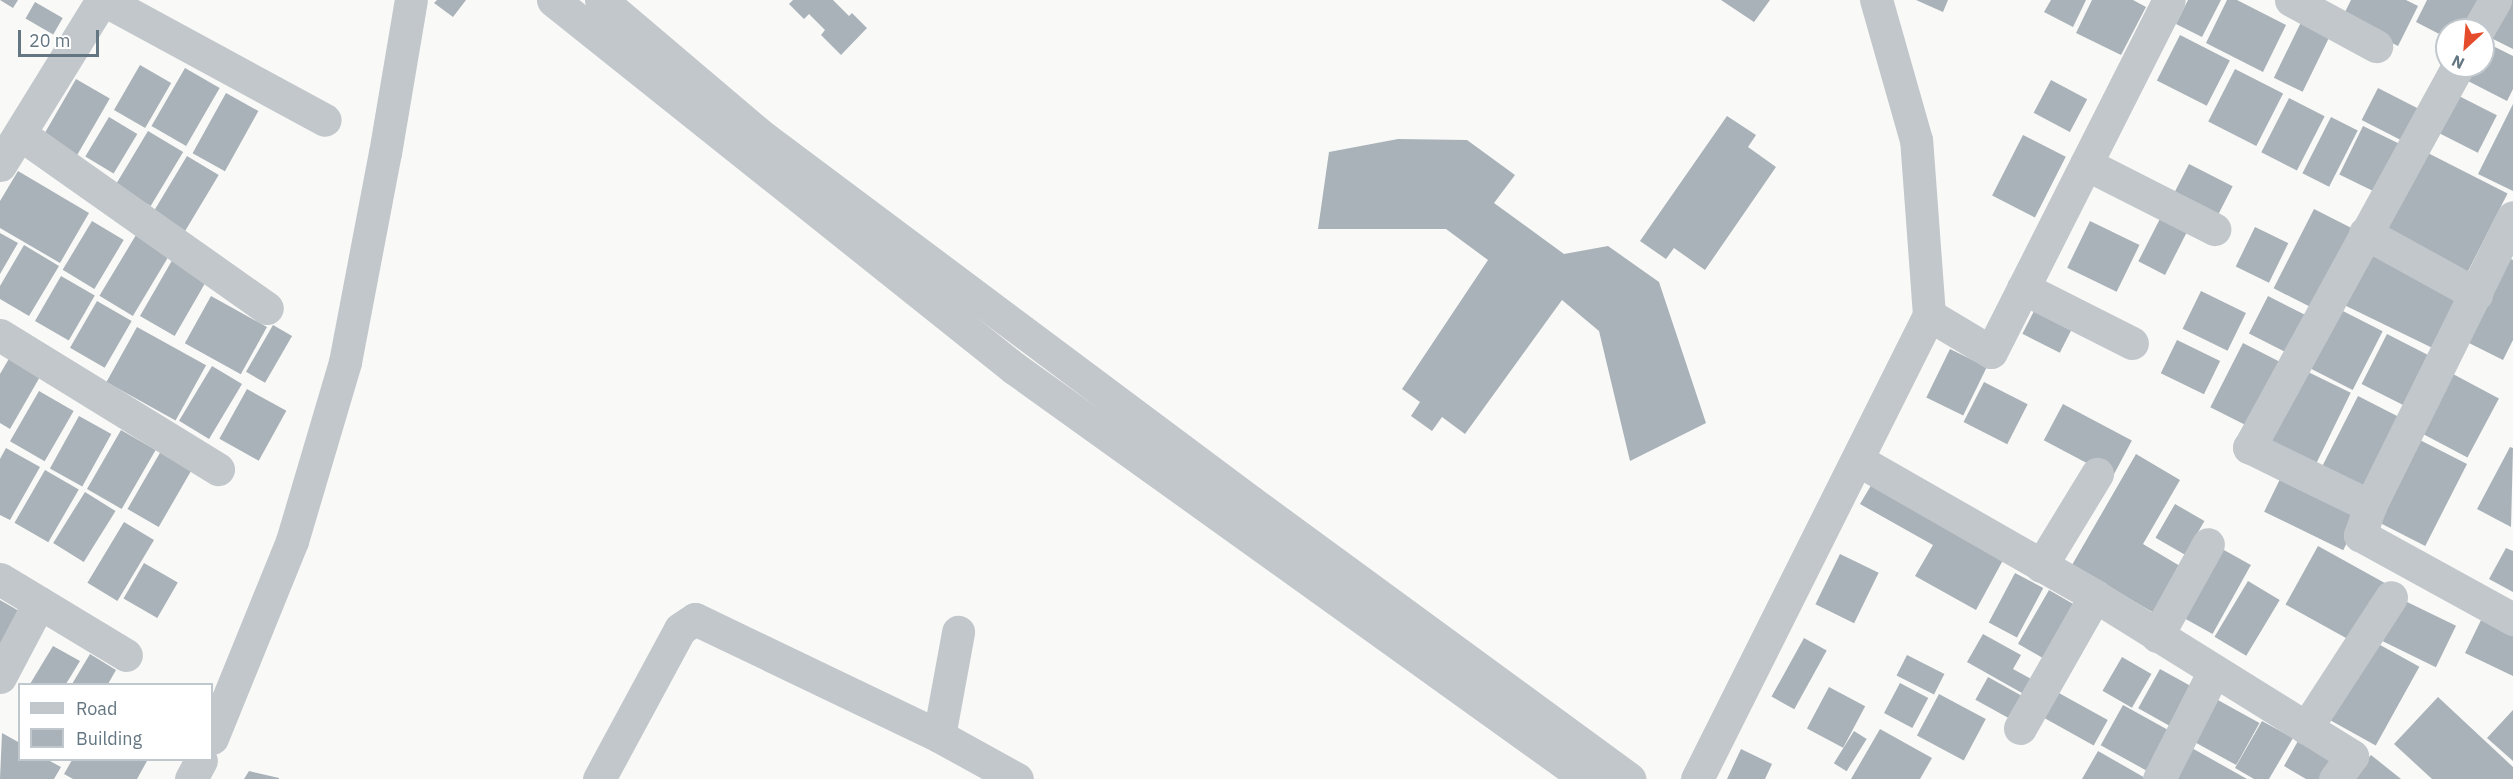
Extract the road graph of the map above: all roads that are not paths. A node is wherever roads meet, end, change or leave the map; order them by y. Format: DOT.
graph roads {
  1 [pos="103,0"];
  2 [pos="411,0"];
  3 [pos="553,0"];
  4 [pos="601,0"];
  5 [pos="1876,0"];
  6 [pos="2291,0"];
  7 [pos="2495,0"];
  8 [pos="2159,4"];
  9 [pos="2485,18"];
  10 [pos="2376,46"];
  11 [pos="2451,78"];
  12 [pos="325,120"];
  13 [pos="20,134"];
  14 [pos="2086,164"];
  15 [pos="0,165"];
  16 [pos="2513,217"];
  17 [pos="2214,229"];
  18 [pos="2365,233"];
  19 [pos="2023,288"];
  20 [pos="2476,294"];
  21 [pos="267,308"];
  22 [pos="1929,315"];
  23 [pos="0,335"];
  24 [pos="2132,343"];
  25 [pos="1858,460"];
  26 [pos="218,469"];
  27 [pos="2097,474"];
  28 [pos="2370,506"];
  29 [pos="2208,544"];
  30 [pos="2042,566"];
  31 [pos="0,579"];
  32 [pos="2095,596"];
  33 [pos="2391,597"];
  34 [pos="39,603"];
  35 [pos="2513,619"];
  36 [pos="958,632"];
  37 [pos="2157,636"];
  38 [pos="126,655"];
  39 [pos="2214,671"];
  40 [pos="0,678"];
  41 [pos="2020,728"];
  42 [pos="2306,728"];
  43 [pos="213,736"];
  44 [pos="939,736"];
  45 [pos="200,761"];
  46 [pos="191,779"];
  47 [pos="599,779"];
  48 [pos="1017,779"];
  49 [pos="1587,779"];
  50 [pos="1629,779"];
  51 [pos="1697,779"];
  52 [pos="2159,779"];
  53 [pos="2336,779"];
  1 -- 12 [label="street"];
  1 -- 13 [label="street"];
  2 -- 43 [label="street"];
  3 -- 49 [label="street"];
  4 -- 50 [label="street"];
  5 -- 22 [label="street"];
  6 -- 10 [label="street"];
  7 -- 9 [label="street"];
  8 -- 14 [label="street"];
  11 -- 18 [label="street"];
  13 -- 15 [label="street"];
  13 -- 21 [label="street"];
  14 -- 17 [label="street"];
  14 -- 19 [label="street"];
  16 -- 20 [label="street"];
  18 -- 20 [label="street"];
  18 -- 28 [label="street"];
  19 -- 22 [label="street"];
  19 -- 24 [label="street"];
  20 -- 28 [label="street"];
  22 -- 25 [label="street"];
  23 -- 26 [label="street"];
  25 -- 30 [label="street"];
  25 -- 51 [label="street"];
  27 -- 30 [label="street"];
  28 -- 35 [label="street"];
  29 -- 37 [label="street"];
  30 -- 32 [label="street"];
  31 -- 34 [label="street"];
  32 -- 37 [label="street"];
  32 -- 41 [label="street"];
  33 -- 42 [label="street"];
  34 -- 38 [label="street"];
  34 -- 40 [label="street"];
  36 -- 44 [label="street"];
  37 -- 39 [label="street"];
  39 -- 42 [label="street"];
  39 -- 52 [label="street"];
  42 -- 53 [label="street"];
  44 -- 47 [label="street"];
  44 -- 48 [label="street"];
  45 -- 46 [label="street"];
}
